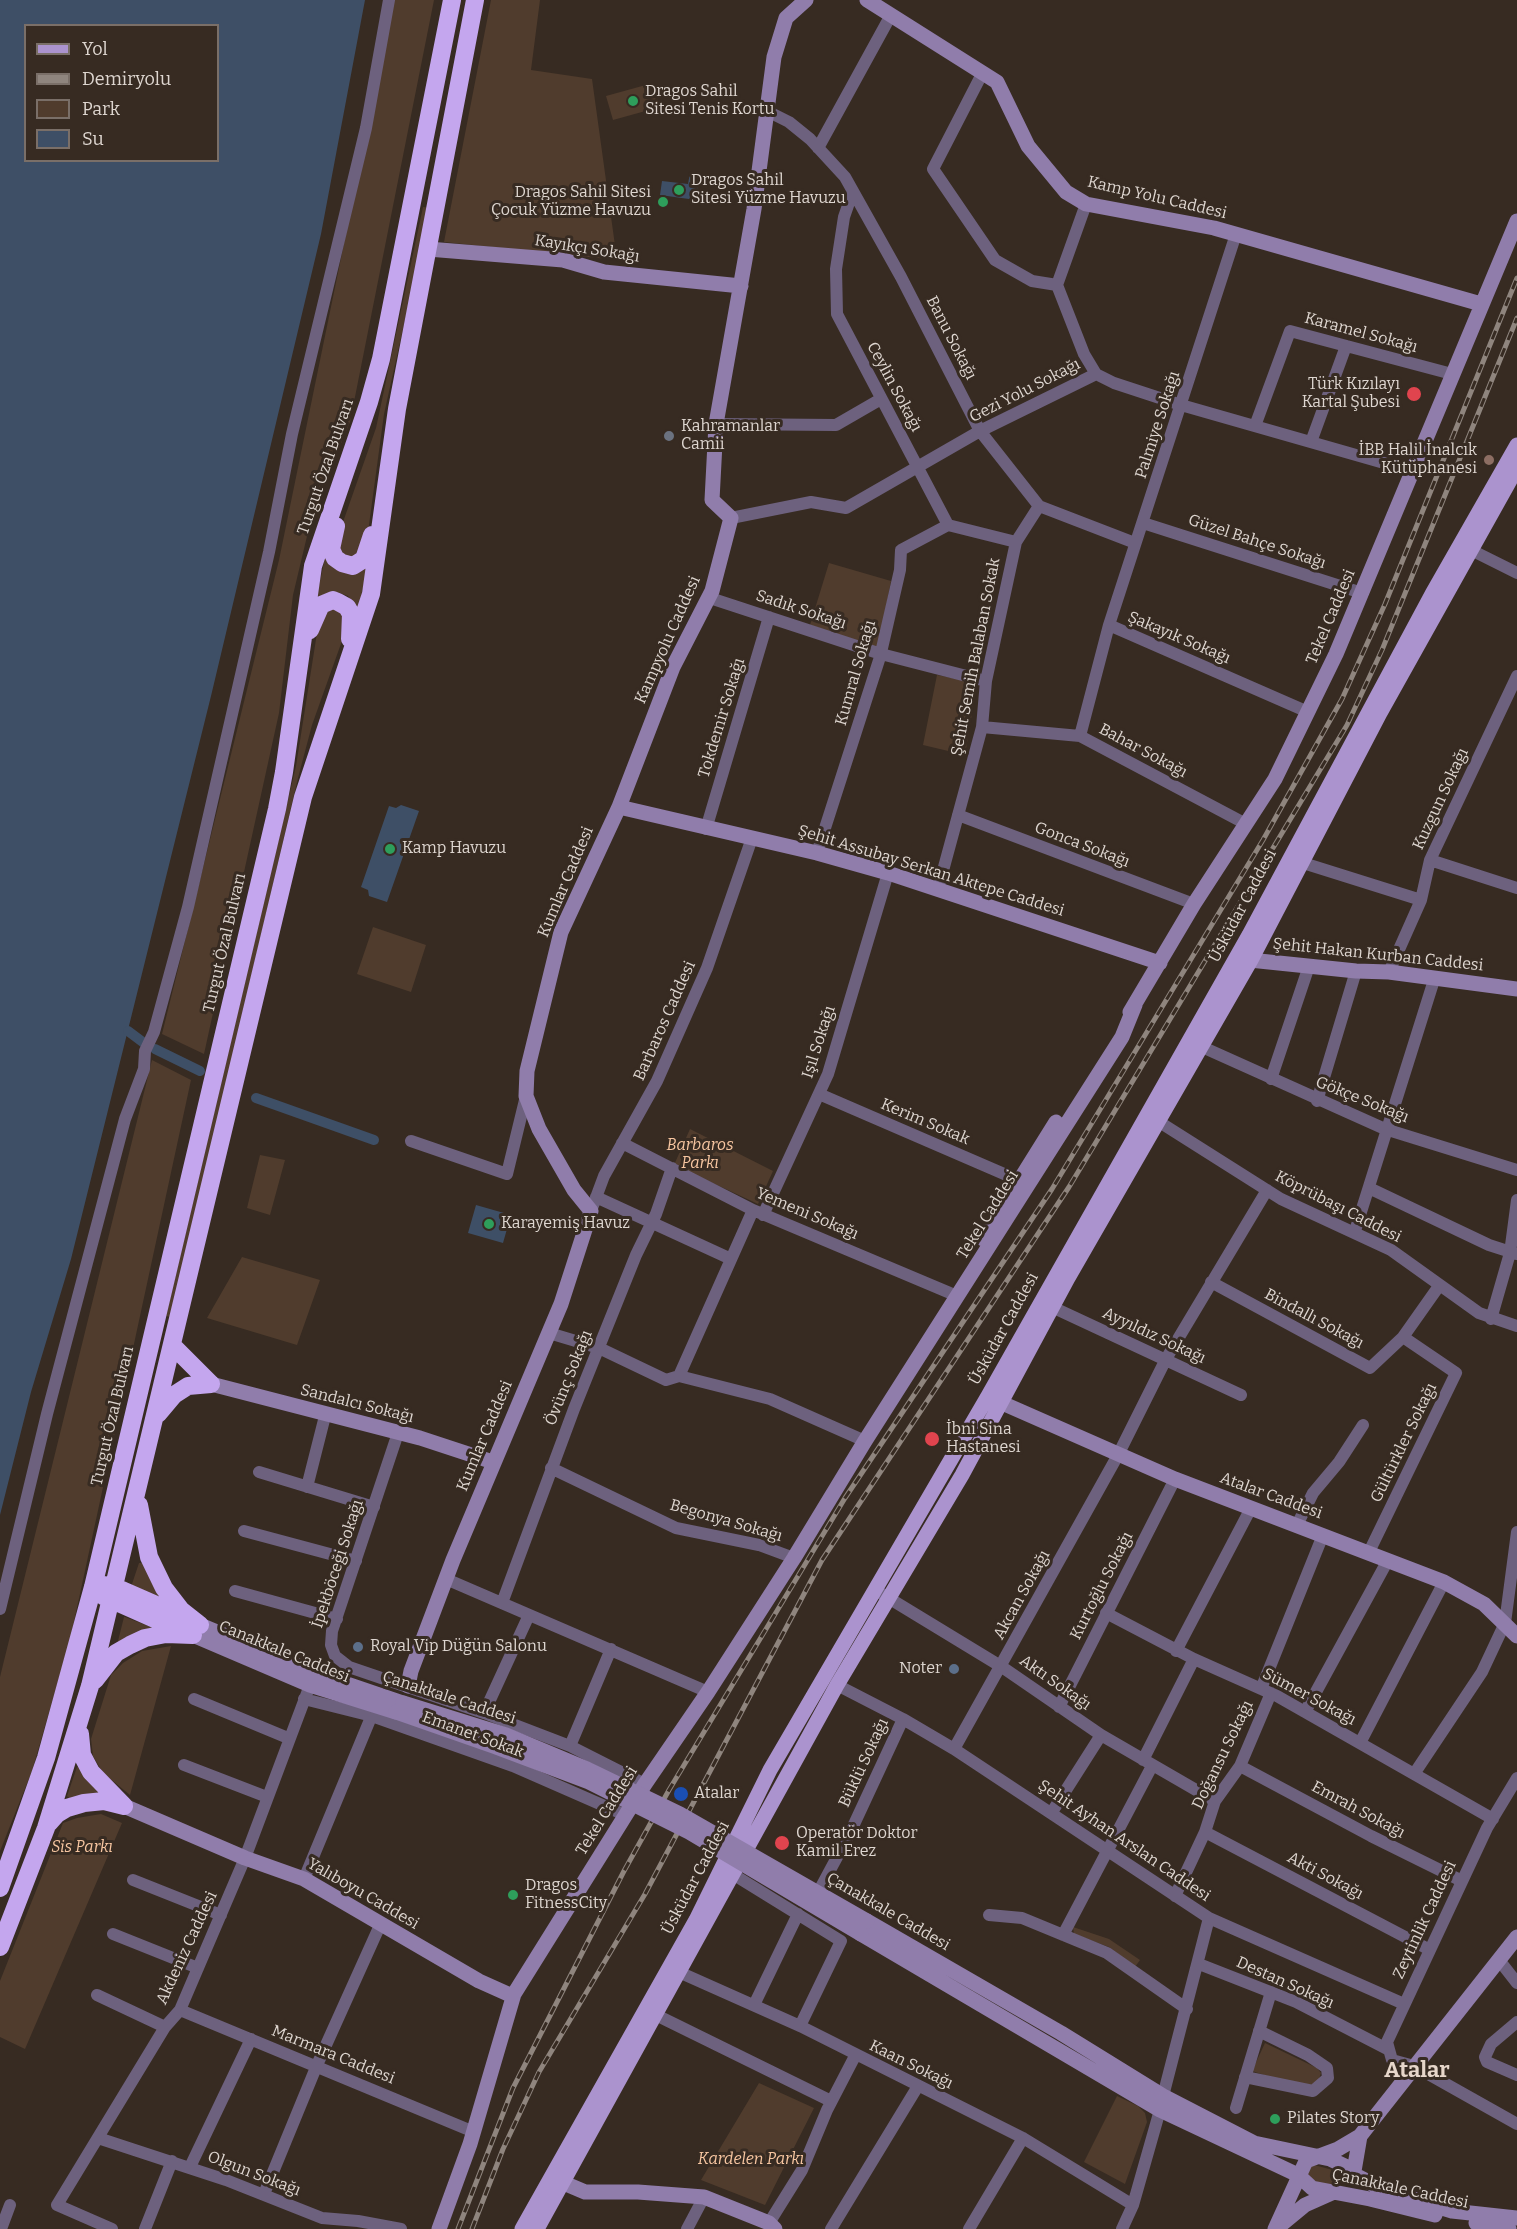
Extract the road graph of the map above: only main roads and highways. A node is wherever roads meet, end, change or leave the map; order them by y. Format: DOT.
graph roads {
  1 [pos="453,0"];
  2 [pos="475,0"];
  3 [pos="1517,445"];
  4 [pos="353,446"];
  5 [pos="1517,468"];
  6 [pos="384,505"];
  7 [pos="1465,547"];
  8 [pos="299,654"];
  9 [pos="348,662"];
  10 [pos="1243,959"];
  11 [pos="1152,1118"];
  12 [pos="173,1346"];
  13 [pos="988,1396"];
  14 [pos="1002,1403"];
  15 [pos="156,1418"];
  16 [pos="138,1492"];
  17 [pos="93,1587"];
  18 [pos="113,1595"];
  19 [pos="883,1595"];
  20 [pos="197,1630"];
  21 [pos="90,1686"];
  22 [pos="81,1718"];
  23 [pos="46,1828"];
  24 [pos="728,1871"];
  25 [pos="0,1888"];
  26 [pos="0,1947"];
  27 [pos="674,1970"];
  28 [pos="557,2180"];
  29 [pos="522,2229"];
  30 [pos="537,2229"];
  1 -- 4 [label="highway, Turgut Özal Bulvarı"];
  2 -- 6 [label="highway"];
  3 -- 7 [label="main road, Üsküdar Caddesi"];
  4 -- 6 [label="highway"];
  4 -- 8 [label="highway, Turgut Özal Bulvarı"];
  5 -- 7 [label="main road, Üsküdar Caddesi"];
  6 -- 9 [label="highway"];
  7 -- 10 [label="main road, Üsküdar Caddesi"];
  7 -- 10 [label="main road, Üsküdar Caddesi"];
  8 -- 9 [label="highway"];
  8 -- 17 [label="highway, Turgut Özal Bulvarı"];
  9 -- 12 [label="highway"];
  10 -- 11 [label="main road, Üsküdar Caddesi"];
  10 -- 11 [label="main road, Üsküdar Caddesi"];
  11 -- 13 [label="main road, Üsküdar Caddesi"];
  11 -- 14 [label="main road, Üsküdar Caddesi"];
  12 -- 15 [label="highway"];
  12 -- 15 [label="highway"];
  13 -- 14 [label="main road"];
  13 -- 19 [label="main road, Üsküdar Caddesi"];
  14 -- 19 [label="main road, Üsküdar Caddesi"];
  15 -- 16 [label="highway"];
  16 -- 18 [label="highway"];
  16 -- 20 [label="highway"];
  17 -- 18 [label="highway"];
  17 -- 25 [label="highway, Turgut Özal Bulvarı"];
  18 -- 20 [label="highway"];
  18 -- 21 [label="highway"];
  19 -- 24 [label="main road, Üsküdar Caddesi"];
  19 -- 24 [label="main road, Üsküdar Caddesi"];
  20 -- 21 [label="highway"];
  21 -- 22 [label="highway"];
  22 -- 23 [label="highway"];
  22 -- 23 [label="highway"];
  23 -- 26 [label="highway"];
  24 -- 27 [label="main road, Üsküdar Caddesi"];
  27 -- 28 [label="main road, Üsküdar Caddesi"];
  27 -- 28 [label="main road, Üsküdar Caddesi"];
  28 -- 29 [label="main road, Üsküdar Caddesi"];
  28 -- 30 [label="main road, Üsküdar Caddesi"];
}
